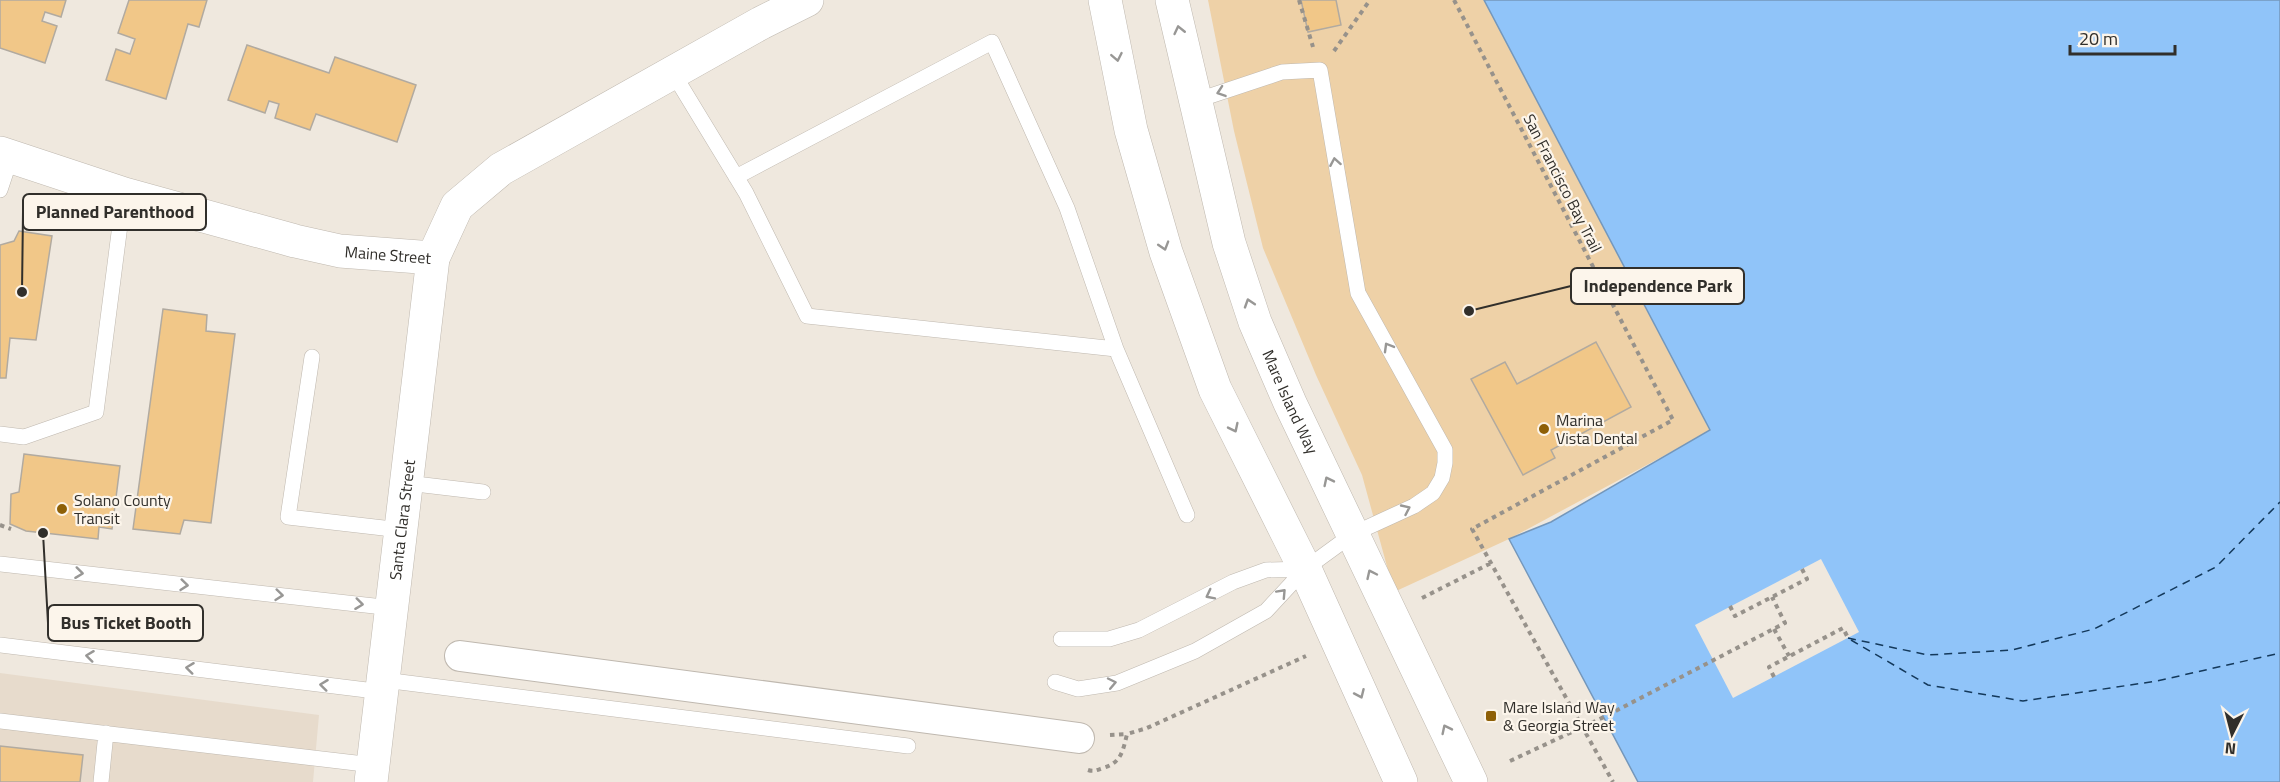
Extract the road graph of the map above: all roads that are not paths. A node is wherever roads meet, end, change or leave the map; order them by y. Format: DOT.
graph roads {
  1 [pos="1105,0"];
  2 [pos="1172,0"];
  3 [pos="801,2"];
  4 [pos="673,73"];
  5 [pos="1195,101"];
  6 [pos="5,155"];
  7 [pos="736,177"];
  8 [pos="0,190"];
  9 [pos="124,194"];
  10 [pos="433,258"];
  11 [pos="1116,349"];
  12 [pos="312,357"];
  13 [pos="0,434"];
  14 [pos="407,483"];
  15 [pos="483,492"];
  16 [pos="1187,515"];
  17 [pos="401,530"];
  18 [pos="1353,534"];
  19 [pos="0,564"];
  20 [pos="1305,569"];
  21 [pos="392,608"];
  22 [pos="1060,639"];
  23 [pos="0,645"];
  24 [pos="460,656"];
  25 [pos="1055,682"];
  26 [pos="383,686"];
  27 [pos="0,721"];
  28 [pos="106,733"];
  29 [pos="1079,738"];
  30 [pos="908,746"];
  31 [pos="372,773"];
  32 [pos="101,782"];
  33 [pos="1401,782"];
  34 [pos="1471,782"];
  1 -- 20 [label="main road, one-way"];
  5 -- 2 [label="main road, Mare Island Way, one-way"];
  3 -- 4 [label="main road, Maine Street"];
  4 -- 7 [label="lane"];
  4 -- 10 [label="main road, Maine Street"];
  18 -- 5 [label="main road, Mare Island Way, one-way"];
  18 -- 5 [label="lane, one-way"];
  6 -- 8 [label="lane"];
  6 -- 9 [label="main road, Maine Street"];
  7 -- 11 [label="lane"];
  7 -- 11 [label="lane"];
  9 -- 10 [label="main road, Maine Street"];
  9 -- 13 [label="lane"];
  10 -- 14 [label="main road, Santa Clara Street"];
  11 -- 16 [label="lane"];
  12 -- 17 [label="lane"];
  14 -- 15 [label="lane"];
  14 -- 17 [label="main road, Santa Clara Street"];
  17 -- 21 [label="main road, Santa Clara Street"];
  18 -- 20 [label="lane"];
  34 -- 18 [label="main road, Mare Island Way, one-way"];
  19 -- 21 [label="lane, one-way"];
  20 -- 22 [label="lane, one-way"];
  25 -- 20 [label="lane, one-way"];
  20 -- 33 [label="main road, one-way"];
  21 -- 26 [label="main road, Santa Clara Street"];
  26 -- 23 [label="lane, one-way"];
  24 -- 29 [label="street"];
  26 -- 30 [label="lane"];
  26 -- 31 [label="main road, Santa Clara Street"];
  27 -- 28 [label="lane"];
  28 -- 31 [label="lane"];
  28 -- 32 [label="lane"];
}
